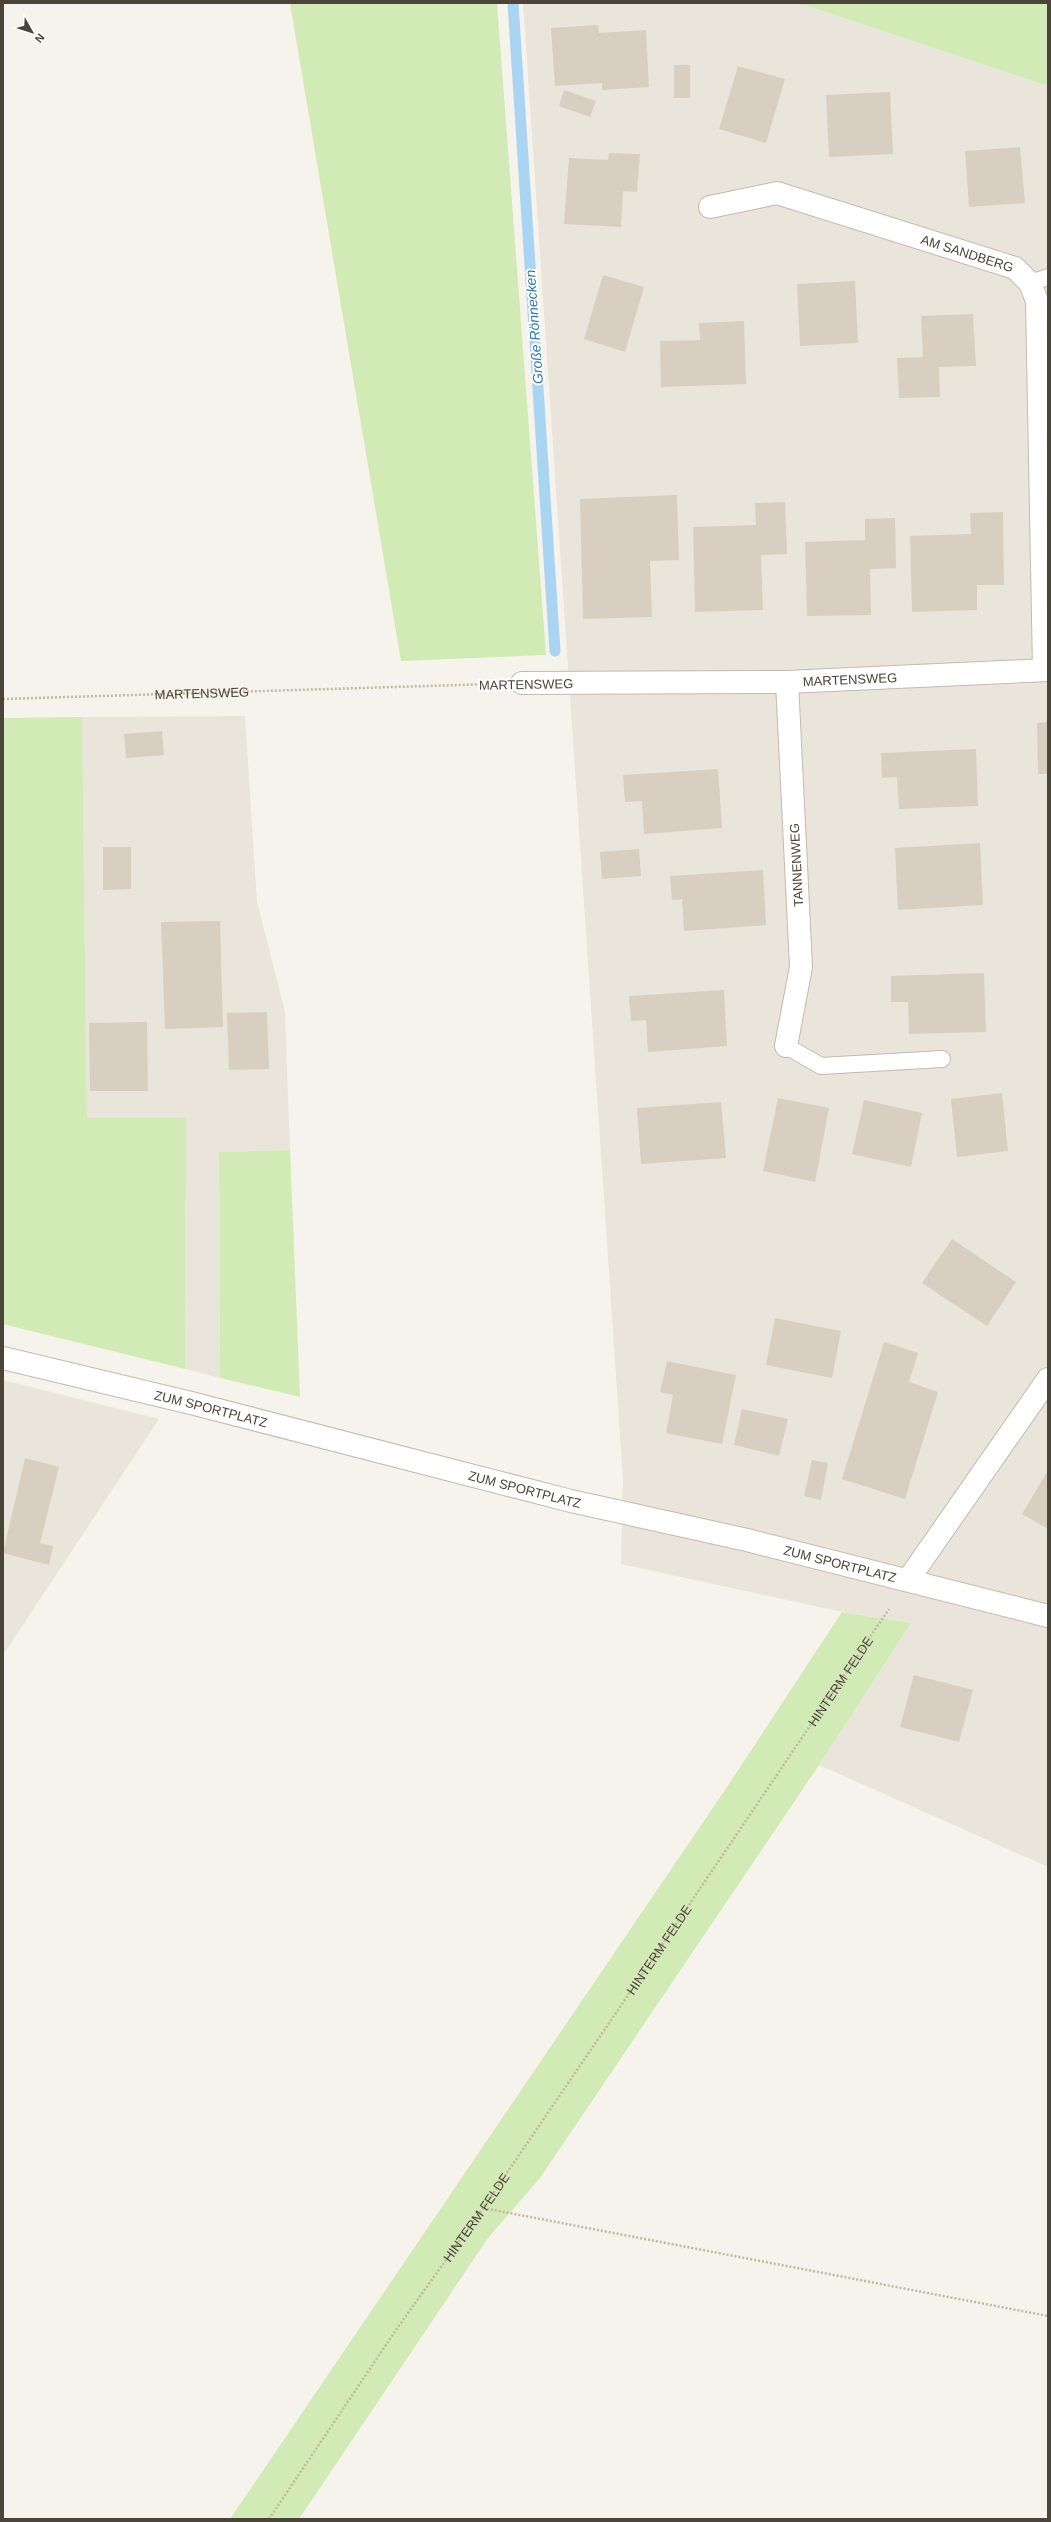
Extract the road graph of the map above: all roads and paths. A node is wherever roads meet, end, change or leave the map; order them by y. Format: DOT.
graph roads {
  1 [pos="710,207"];
  2 [pos="1039,280"];
  3 [pos="1046,670"];
  4 [pos="788,682"];
  5 [pos="522,683"];
  6 [pos="3,699"];
  7 [pos="786,1046"];
  8 [pos="942,1059"];
  9 [pos="3,1358"];
  10 [pos="1048,1379"];
  11 [pos="908,1580"];
  12 [pos="1048,1616"];
  13 [pos="483,2208"];
  14 [pos="1048,2316"];
  15 [pos="269,2519"];
  1 -- 2 [label="street, AM SANDBERG"];
  2 -- 3 [label="street, AM SANDBERG"];
  3 -- 4 [label="street, MARTENSWEG"];
  4 -- 5 [label="street, MARTENSWEG"];
  4 -- 7 [label="street, TANNENWEG"];
  5 -- 6 [label="path, MARTENSWEG"];
  7 -- 8 [label="lane"];
  9 -- 11 [label="street, ZUM SPORTPLATZ"];
  10 -- 11 [label="street"];
  11 -- 12 [label="street, ZUM SPORTPLATZ"];
  11 -- 13 [label="path, HINTERM FELDE"];
  13 -- 14 [label="path"];
  13 -- 15 [label="path, HINTERM FELDE"];
}
